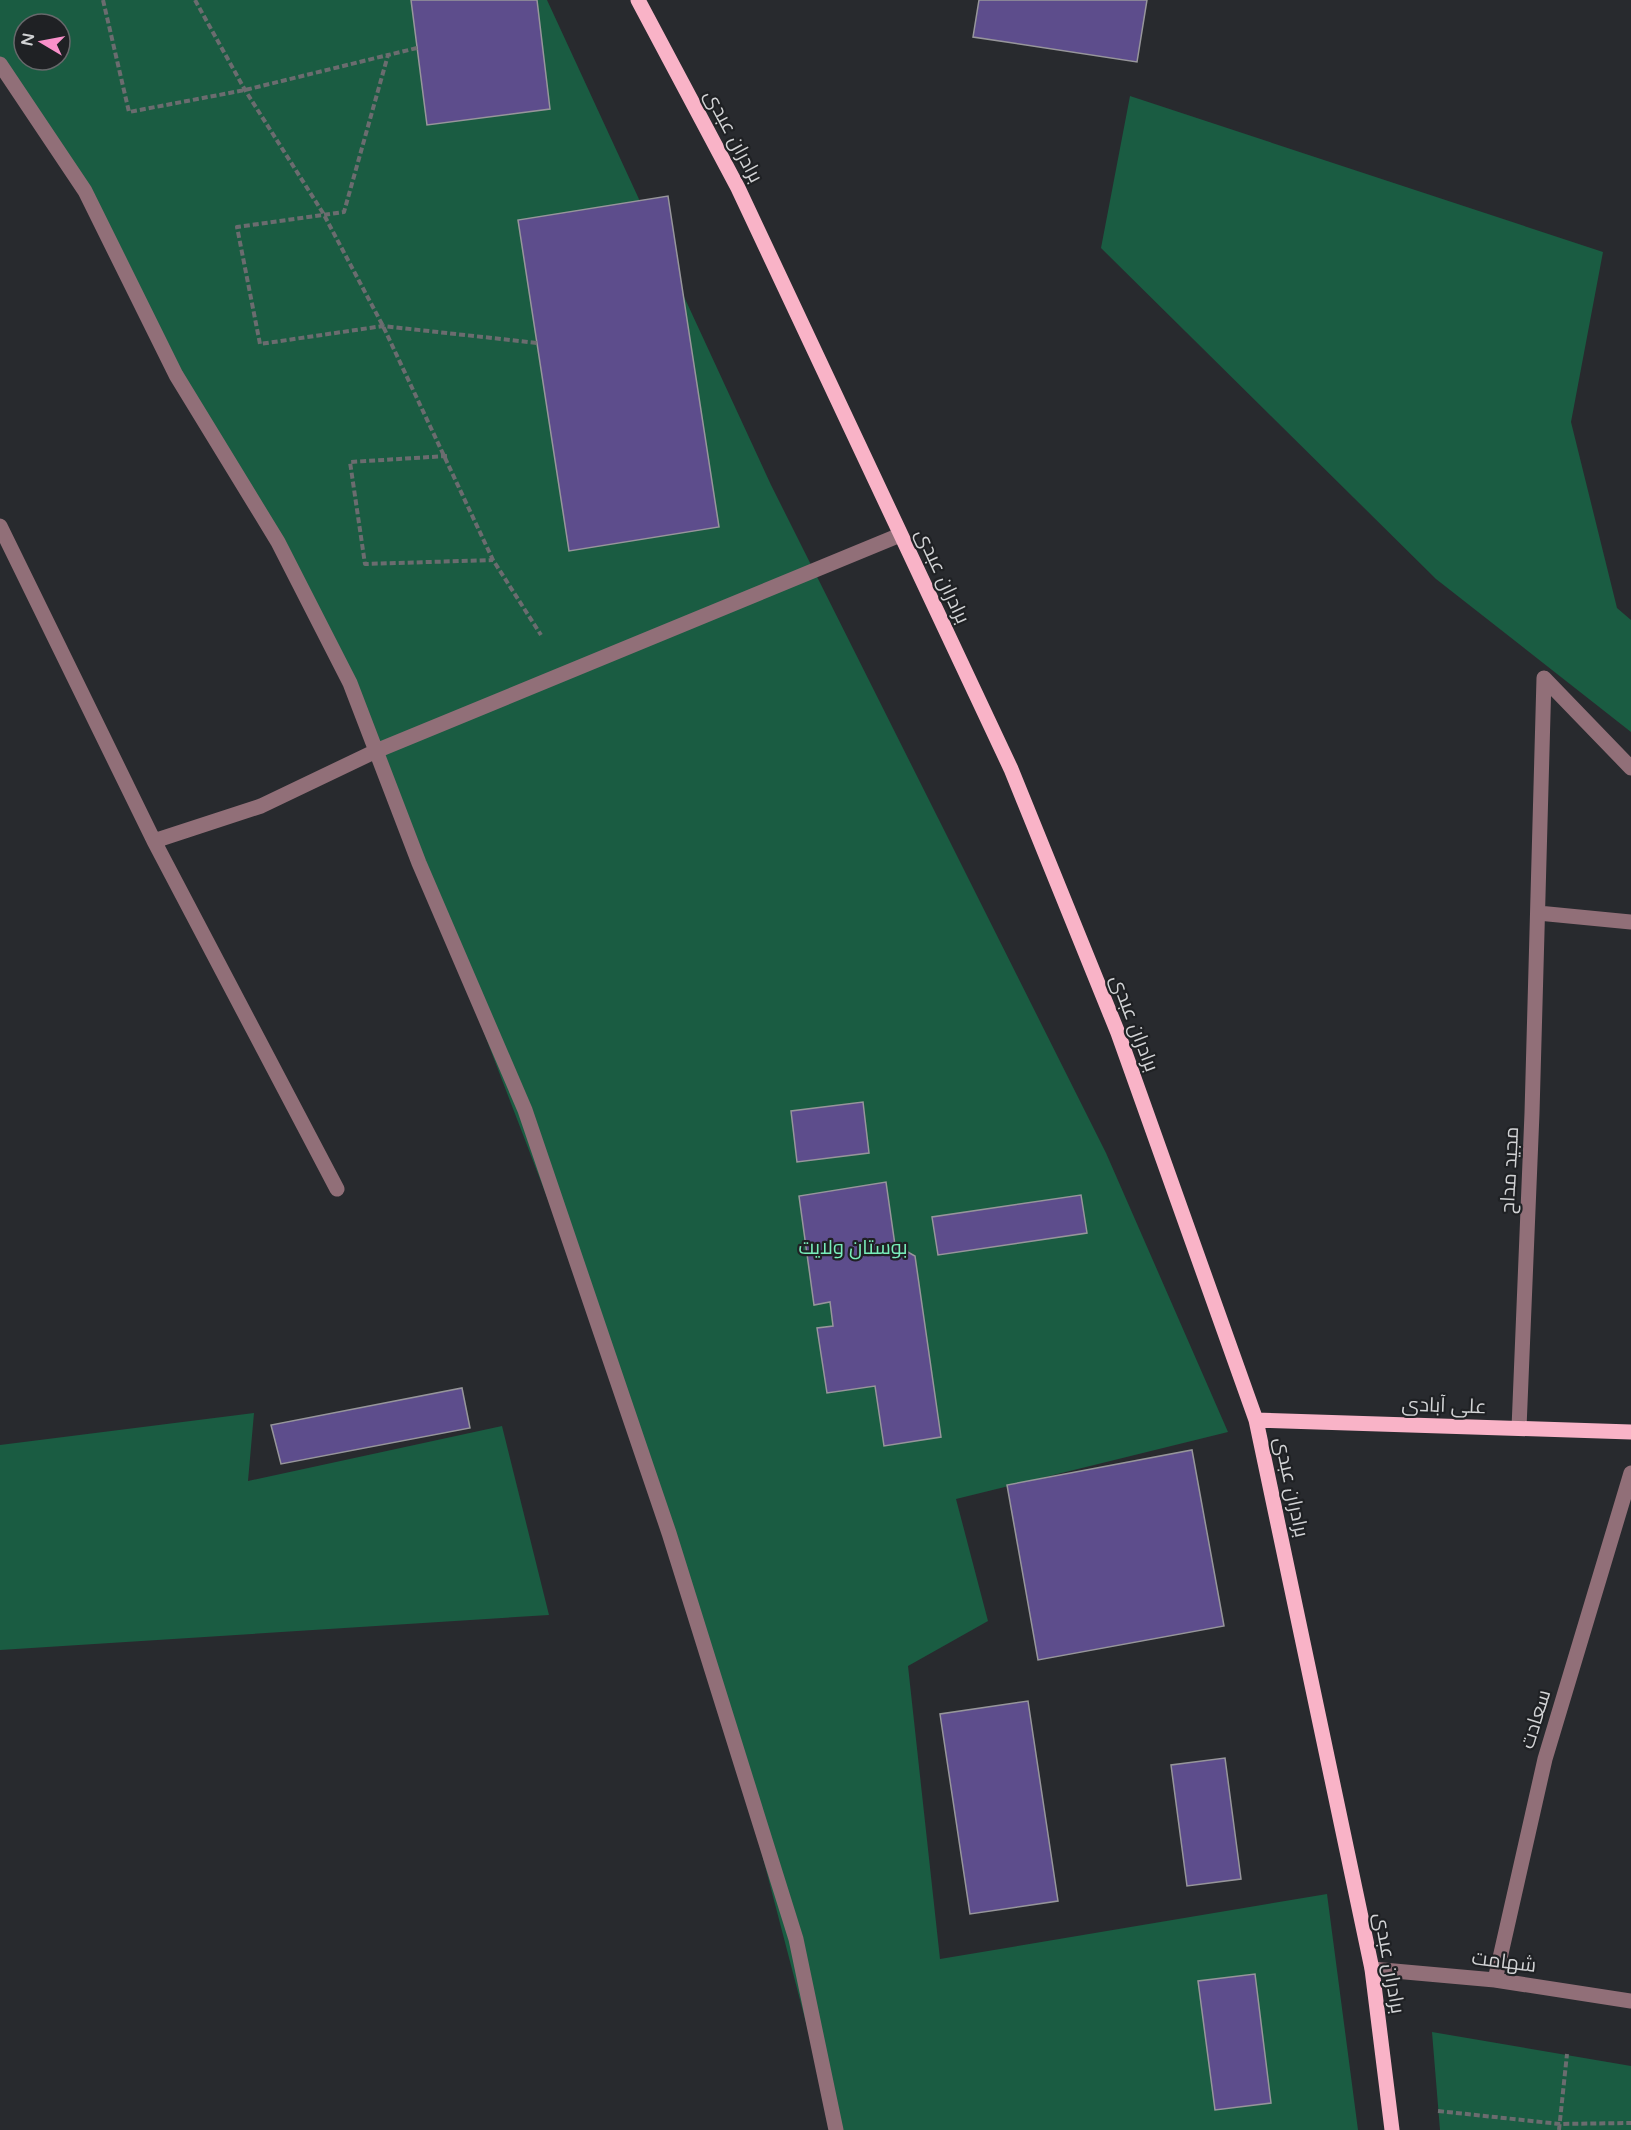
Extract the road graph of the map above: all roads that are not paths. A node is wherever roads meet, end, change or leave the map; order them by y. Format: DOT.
graph roads {
  1 [pos="638,0"];
  2 [pos="0,64"];
  3 [pos="0,526"];
  4 [pos="900,535"];
  5 [pos="376,751"];
  6 [pos="1631,768"];
  7 [pos="154,841"];
  8 [pos="1538,913"];
  9 [pos="1631,922"];
  10 [pos="337,1189"];
  11 [pos="1256,1420"];
  12 [pos="1518,1428"];
  13 [pos="1631,1432"];
  14 [pos="1631,1473"];
  15 [pos="1371,1969"];
  16 [pos="1495,1980"];
  17 [pos="1631,2001"];
  18 [pos="836,2130"];
  19 [pos="1392,2130"];
  1 -- 4 [label="main road, برادران عبدی"];
  2 -- 5 [label="street"];
  3 -- 7 [label="street"];
  4 -- 5 [label="street"];
  4 -- 11 [label="main road, برادران عبدی"];
  5 -- 7 [label="street"];
  5 -- 18 [label="street"];
  6 -- 8 [label="street, مجید مداح"];
  7 -- 10 [label="street"];
  8 -- 9 [label="street"];
  8 -- 12 [label="street, مجید مداح"];
  11 -- 12 [label="main road, علی آبادی"];
  11 -- 15 [label="main road, برادران عبدی"];
  12 -- 13 [label="main road, علی آبادی"];
  14 -- 16 [label="street, سعادت"];
  15 -- 16 [label="street, شهامت"];
  15 -- 19 [label="main road, برادران عبدی"];
  16 -- 17 [label="street, شهامت"];
}
